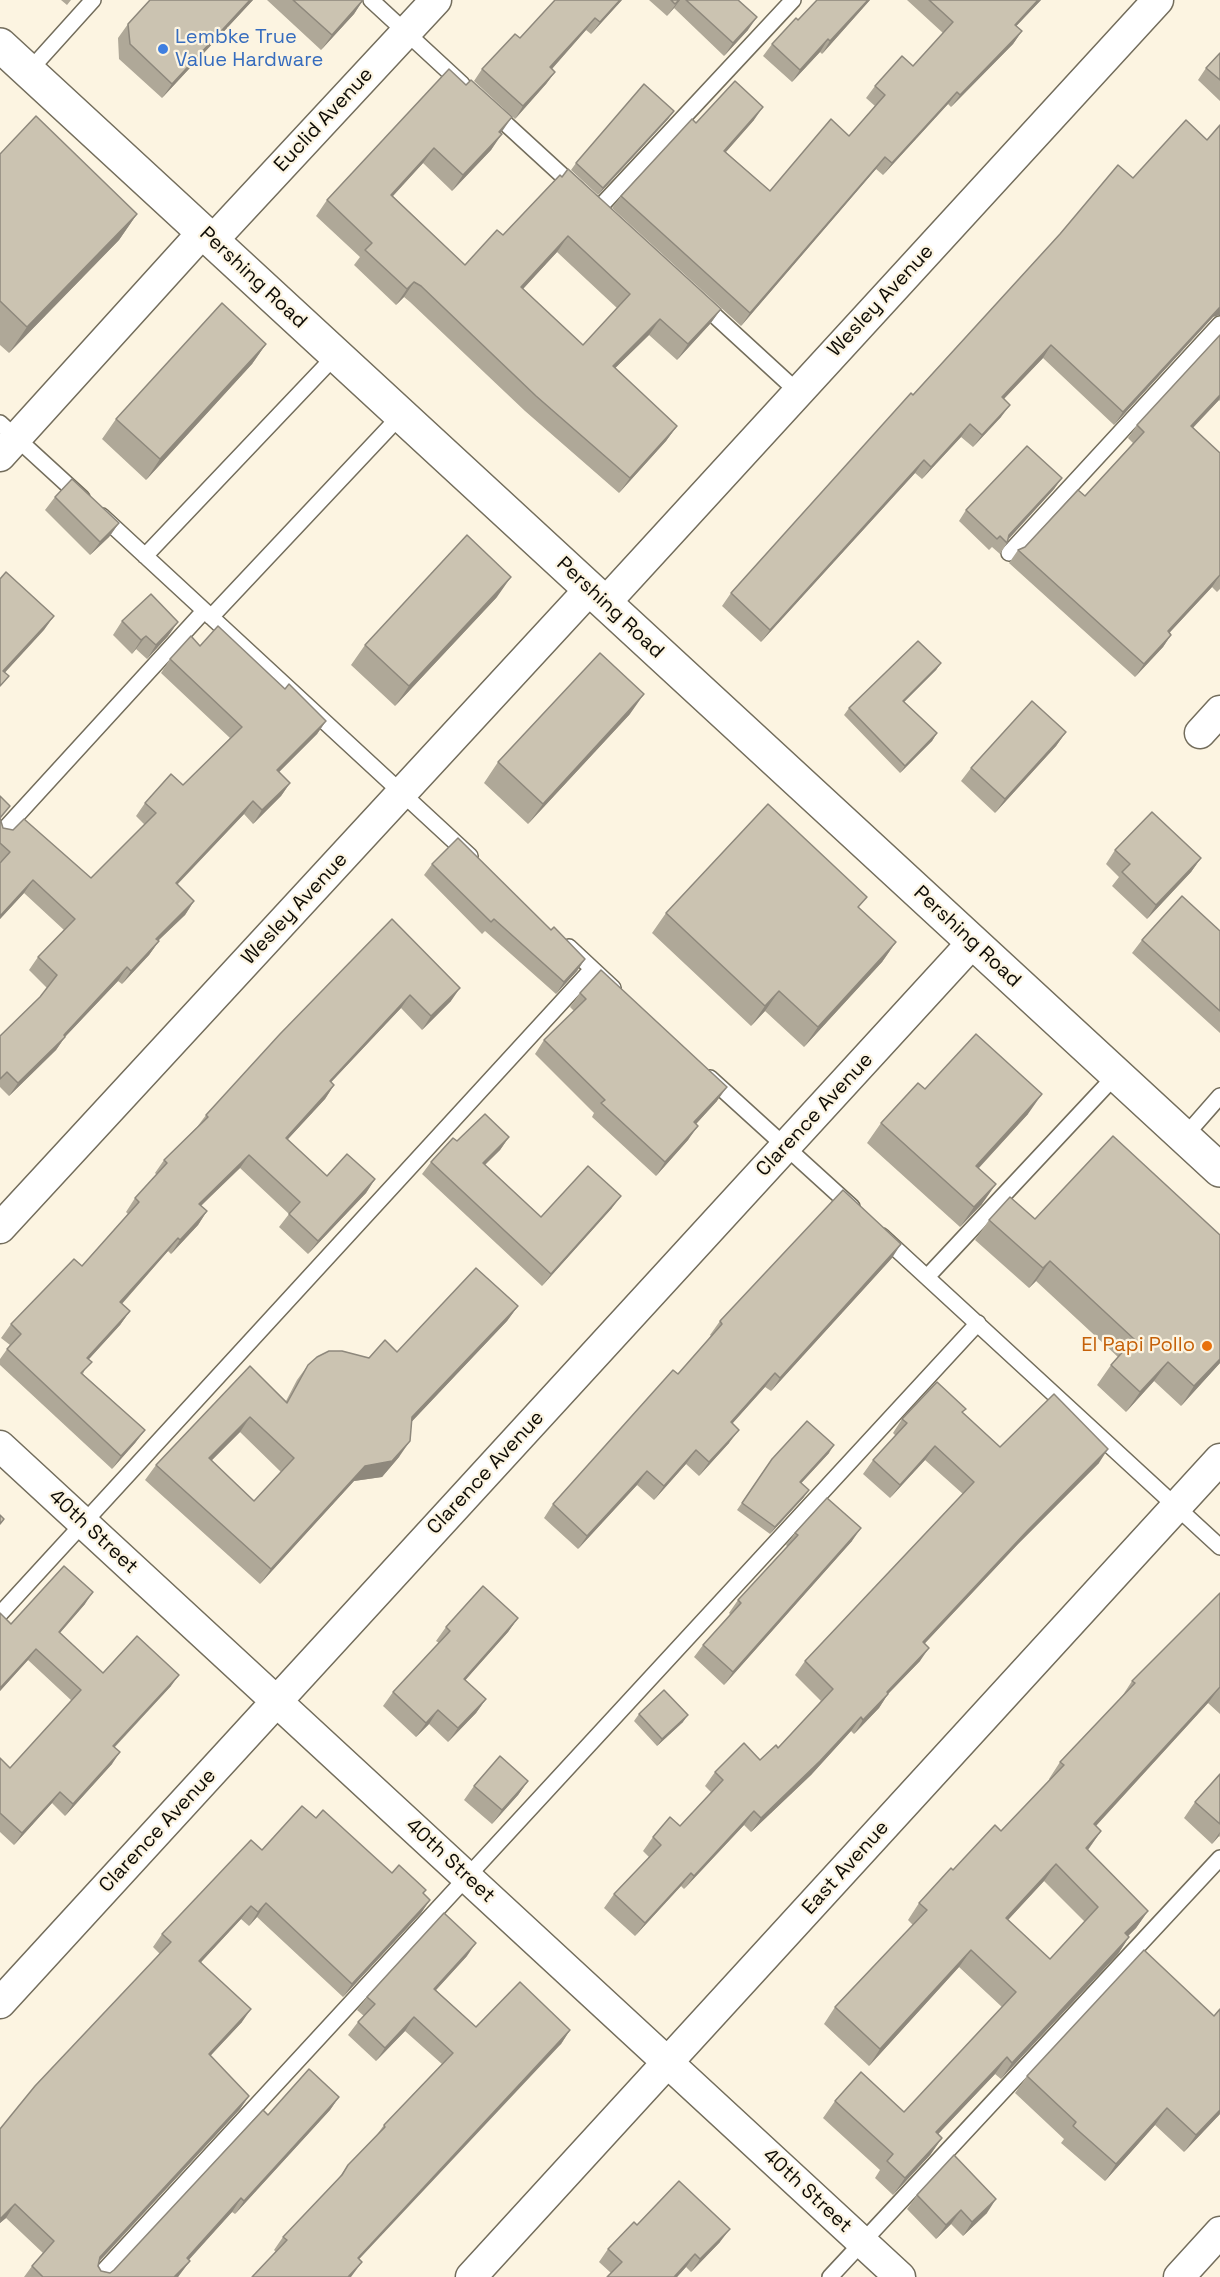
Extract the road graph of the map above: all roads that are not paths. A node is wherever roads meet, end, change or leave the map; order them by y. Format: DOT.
graph roads {
  1 [pos="93,0"];
  2 [pos="371,0"];
  3 [pos="435,0"];
  4 [pos="793,0"];
  5 [pos="1158,0"];
  6 [pos="406,32"];
  7 [pos="0,45"];
  8 [pos="29,71"];
  9 [pos="207,236"];
  10 [pos="687,290"];
  11 [pos="1220,324"];
  12 [pos="336,355"];
  13 [pos="798,392"];
  14 [pos="401,415"];
  15 [pos="5,439"];
  16 [pos="1009,553"];
  17 [pos="145,556"];
  18 [pos="597,596"];
  19 [pos="208,614"];
  20 [pos="402,793"];
  21 [pos="0,834"];
  22 [pos="479,864"];
  23 [pos="557,936"];
  24 [pos="973,942"];
  25 [pos="592,969"];
  26 [pos="625,999"];
  27 [pos="701,1069"];
  28 [pos="1116,1075"];
  29 [pos="1220,1096"];
  30 [pos="1184,1137"];
  31 [pos="786,1147"];
  32 [pos="1220,1170"];
  33 [pos="0,1228"];
  34 [pos="927,1277"];
  35 [pos="978,1323"];
  36 [pos="0,1446"];
  37 [pos="1220,1459"];
  38 [pos="1176,1507"];
  39 [pos="84,1523"];
  40 [pos="1220,1547"];
  41 [pos="0,1614"];
  42 [pos="277,1701"];
  43 [pos="1220,1858"];
  44 [pos="469,1878"];
  45 [pos="0,2003"];
  46 [pos="668,2062"];
  47 [pos="1220,2232"];
  48 [pos="863,2242"];
  49 [pos="98,2277"];
  50 [pos="471,2277"];
  51 [pos="830,2277"];
  52 [pos="900,2277"];
  53 [pos="1179,2277"];
  1 -- 8 [label="lane"];
  2 -- 6 [label="lane"];
  3 -- 6 [label="street, Euclid Avenue"];
  4 -- 6 [label="lane"];
  5 -- 13 [label="street, Wesley Avenue"];
  6 -- 9 [label="street, Euclid Avenue"];
  7 -- 8 [label="main road, Pershing Road"];
  8 -- 9 [label="main road, Pershing Road"];
  9 -- 12 [label="main road, Pershing Road"];
  9 -- 15 [label="street, Euclid Avenue"];
  10 -- 13 [label="lane"];
  11 -- 16 [label="lane"];
  12 -- 14 [label="main road, Pershing Road"];
  12 -- 17 [label="lane"];
  13 -- 18 [label="street, Wesley Avenue"];
  14 -- 18 [label="main road, Pershing Road"];
  14 -- 19 [label="lane"];
  15 -- 17 [label="lane"];
  17 -- 19 [label="lane"];
  18 -- 20 [label="street, Wesley Avenue"];
  18 -- 24 [label="main road, Pershing Road"];
  19 -- 20 [label="lane"];
  19 -- 21 [label="lane"];
  20 -- 22 [label="lane"];
  20 -- 33 [label="street, Wesley Avenue"];
  23 -- 25 [label="lane"];
  24 -- 28 [label="main road, Pershing Road"];
  24 -- 31 [label="street, Clarence Avenue"];
  25 -- 26 [label="lane"];
  25 -- 39 [label="lane"];
  27 -- 31 [label="lane"];
  28 -- 30 [label="main road, Pershing Road"];
  28 -- 34 [label="lane"];
  29 -- 30 [label="lane"];
  30 -- 32 [label="main road, Pershing Road"];
  31 -- 34 [label="lane"];
  31 -- 42 [label="street, Clarence Avenue"];
  34 -- 35 [label="lane"];
  35 -- 38 [label="lane"];
  35 -- 44 [label="lane"];
  36 -- 39 [label="street, 40th Street"];
  37 -- 38 [label="street, East Avenue"];
  38 -- 40 [label="lane"];
  38 -- 46 [label="street, East Avenue"];
  39 -- 41 [label="lane"];
  39 -- 42 [label="street, 40th Street"];
  42 -- 44 [label="street, 40th Street"];
  42 -- 45 [label="street, Clarence Avenue"];
  43 -- 48 [label="lane"];
  44 -- 46 [label="street, 40th Street"];
  44 -- 49 [label="lane"];
  46 -- 48 [label="street, 40th Street"];
  46 -- 50 [label="street, East Avenue"];
  47 -- 53 [label="street"];
  48 -- 51 [label="lane"];
  48 -- 52 [label="street, 40th Street"];
}
